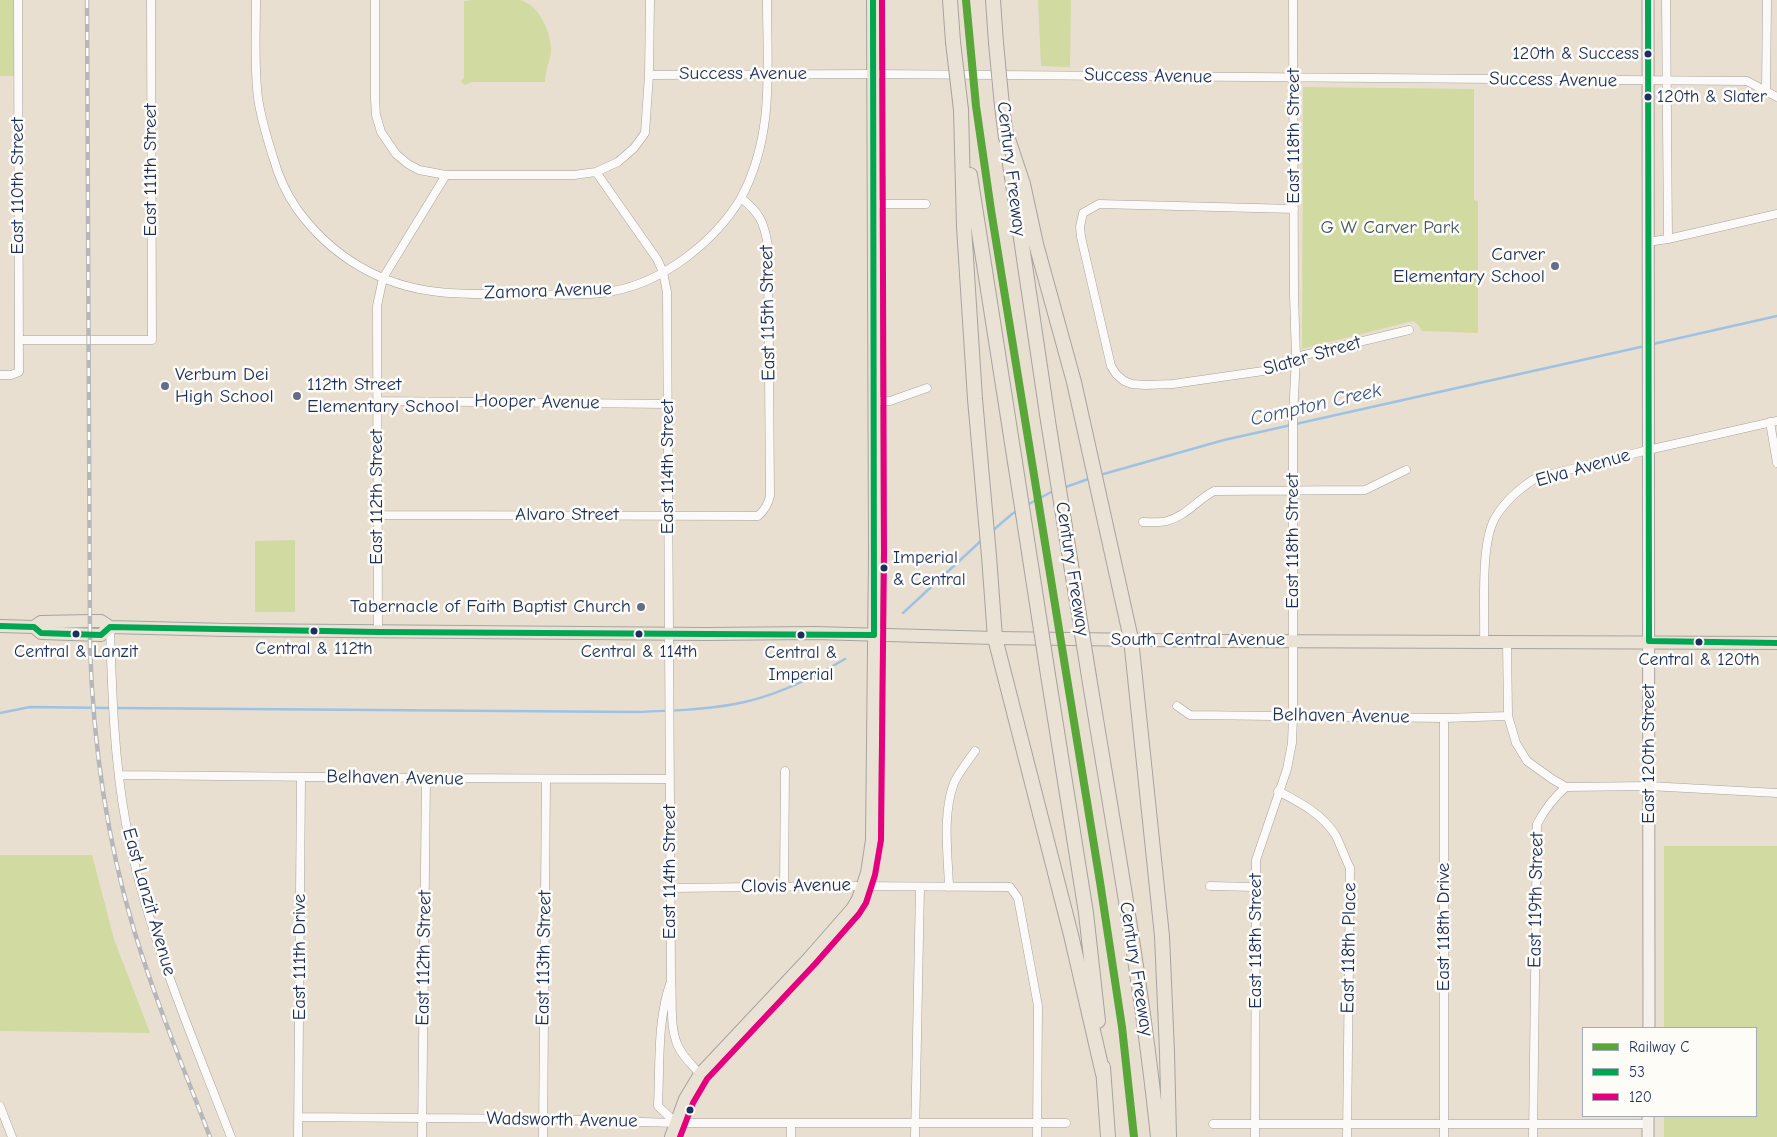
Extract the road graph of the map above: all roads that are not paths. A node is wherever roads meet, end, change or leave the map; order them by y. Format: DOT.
graph roads {
  1 [pos="18,0"];
  2 [pos="151,0"];
  3 [pos="256,0"];
  4 [pos="375,0"];
  5 [pos="650,0"];
  6 [pos="767,0"];
  7 [pos="873,0"];
  8 [pos="950,0"];
  9 [pos="994,0"];
  10 [pos="1293,0"];
  11 [pos="1648,0"];
  12 [pos="1666,0"];
  13 [pos="1767,0"];
  14 [pos="767,74"];
  15 [pos="873,74"];
  16 [pos="650,75"];
  17 [pos="1294,78"];
  18 [pos="1666,80"];
  19 [pos="1647,81"];
  20 [pos="1766,90"];
  21 [pos="1777,97"];
  22 [pos="961,110"];
  23 [pos="1005,130"];
  24 [pos="596,172"];
  25 [pos="446,176"];
  26 [pos="741,198"];
  27 [pos="874,204"];
  28 [pos="926,204"];
  29 [pos="1294,209"];
  30 [pos="1777,214"];
  31 [pos="1668,239"];
  32 [pos="1647,242"];
  33 [pos="663,272"];
  34 [pos="383,278"];
  35 [pos="1409,330"];
  36 [pos="19,340"];
  37 [pos="1296,357"];
  38 [pos="0,375"];
  39 [pos="927,388"];
  40 [pos="376,401"];
  41 [pos="874,401"];
  42 [pos="668,404"];
  43 [pos="1774,422"];
  44 [pos="1648,450"];
  45 [pos="1777,463"];
  46 [pos="1406,470"];
  47 [pos="1293,490"];
  48 [pos="377,515"];
  49 [pos="668,516"];
  50 [pos="758,516"];
  51 [pos="1144,522"];
  52 [pos="0,626"];
  53 [pos="110,627"];
  54 [pos="378,632"];
  55 [pos="669,634"];
  56 [pos="874,635"];
  57 [pos="995,638"];
  58 [pos="1131,639"];
  59 [pos="1293,640"];
  60 [pos="1484,641"];
  61 [pos="1507,641"];
  62 [pos="1649,641"];
  63 [pos="1777,643"];
  64 [pos="1177,706"];
  65 [pos="1294,716"];
  66 [pos="1508,716"];
  67 [pos="1444,718"];
  68 [pos="975,751"];
  69 [pos="785,771"];
  70 [pos="120,774"];
  71 [pos="301,777"];
  72 [pos="426,778"];
  73 [pos="546,779"];
  74 [pos="670,779"];
  75 [pos="1649,786"];
  76 [pos="1566,787"];
  77 [pos="1278,791"];
  78 [pos="1777,794"];
  79 [pos="784,886"];
  80 [pos="863,886"];
  81 [pos="1210,886"];
  82 [pos="920,887"];
  83 [pos="949,887"];
  84 [pos="1256,887"];
  85 [pos="670,888"];
  86 [pos="671,979"];
  87 [pos="1649,1027"];
  88 [pos="700,1074"];
  89 [pos="1103,1074"];
  90 [pos="0,1106"];
  91 [pos="299,1117"];
  92 [pos="422,1117"];
  93 [pos="543,1119"];
  94 [pos="1648,1120"];
  95 [pos="791,1122"];
  96 [pos="915,1122"];
  97 [pos="676,1123"];
  98 [pos="1038,1123"];
  99 [pos="1066,1123"];
  100 [pos="1213,1124"];
  101 [pos="1255,1124"];
  102 [pos="1347,1124"];
  103 [pos="1444,1124"];
  104 [pos="1533,1124"];
  105 [pos="0,1132"];
  106 [pos="11,1133"];
  107 [pos="230,1137"];
  108 [pos="298,1137"];
  109 [pos="422,1137"];
  110 [pos="543,1137"];
  111 [pos="672,1137"];
  112 [pos="791,1137"];
  113 [pos="915,1137"];
  114 [pos="1037,1137"];
  115 [pos="1108,1137"];
  116 [pos="1158,1137"];
  117 [pos="1169,1137"];
  118 [pos="1255,1137"];
  119 [pos="1347,1137"];
  120 [pos="1444,1137"];
  121 [pos="1534,1137"];
  122 [pos="1648,1137"];
  1 -- 36 [label="street, East 110th Street"];
  2 -- 36 [label="street, East 111th Street"];
  3 -- 34 [label="street, Zamora Avenue"];
  4 -- 25 [label="street"];
  5 -- 16 [label="street"];
  6 -- 14 [label="street"];
  7 -- 15 [label="main road"];
  8 -- 22 [label="highway, Century Freeway, bridge"];
  9 -- 23 [label="highway, Century Freeway, bridge"];
  10 -- 17 [label="street, East 118th Street"];
  11 -- 19 [label="street, East 120th Street"];
  12 -- 18 [label="street"];
  13 -- 20 [label="street"];
  14 -- 15 [label="street, Success Avenue"];
  14 -- 16 [label="street, Success Avenue"];
  14 -- 26 [label="street"];
  15 -- 17 [label="street, Success Avenue"];
  15 -- 27 [label="main road"];
  16 -- 24 [label="street"];
  17 -- 19 [label="street, Success Avenue"];
  17 -- 29 [label="street, East 118th Street"];
  18 -- 19 [label="street, Success Avenue"];
  18 -- 20 [label="street, Success Avenue"];
  18 -- 31 [label="street"];
  19 -- 32 [label="street, East 120th Street"];
  20 -- 21 [label="street, Success Avenue"];
  22 -- 57 [label="highway"];
  22 -- 89 [label="highway, Century Freeway, bridge"];
  23 -- 58 [label="highway"];
  23 -- 116 [label="highway, Century Freeway, bridge"];
  24 -- 25 [label="street"];
  24 -- 33 [label="street, East 114th Street"];
  25 -- 34 [label="street, East 112th Street"];
  26 -- 33 [label="street, Zamora Avenue"];
  26 -- 50 [label="street, East 115th Street"];
  27 -- 28 [label="street"];
  27 -- 41 [label="main road"];
  29 -- 37 [label="street, East 118th Street"];
  29 -- 37 [label="street, Slater Street"];
  30 -- 31 [label="street"];
  31 -- 32 [label="street"];
  32 -- 44 [label="street, East 120th Street"];
  33 -- 34 [label="street, Zamora Avenue"];
  33 -- 42 [label="street, East 114th Street"];
  34 -- 40 [label="street, East 112th Street"];
  35 -- 37 [label="street, Slater Street"];
  36 -- 38 [label="street, East 110th Street"];
  37 -- 47 [label="street, East 118th Street"];
  39 -- 41 [label="street"];
  40 -- 42 [label="street, Hooper Avenue"];
  40 -- 48 [label="street, East 112th Street"];
  41 -- 56 [label="main road"];
  42 -- 49 [label="street, East 114th Street"];
  43 -- 44 [label="street, Elva Avenue"];
  43 -- 45 [label="street"];
  44 -- 60 [label="street, Elva Avenue"];
  44 -- 62 [label="street, East 120th Street"];
  46 -- 47 [label="street"];
  47 -- 51 [label="street"];
  47 -- 59 [label="street, East 118th Street"];
  48 -- 49 [label="street, Alvaro Street"];
  48 -- 54 [label="street, East 112th Street"];
  49 -- 50 [label="street, Alvaro Street"];
  49 -- 55 [label="street, East 114th Street"];
  52 -- 53 [label="main road, South Central Avenue"];
  53 -- 54 [label="main road, South Central Avenue"];
  53 -- 70 [label="street, East Lanzit Avenue"];
  54 -- 55 [label="main road, South Central Avenue"];
  55 -- 56 [label="main road, South Central Avenue"];
  55 -- 74 [label="street, East 114th Street"];
  56 -- 57 [label="main road, South Central Avenue"];
  56 -- 80 [label="main road"];
  57 -- 58 [label="main road, South Central Avenue"];
  57 -- 89 [label="highway"];
  58 -- 59 [label="main road, South Central Avenue"];
  58 -- 117 [label="highway"];
  59 -- 60 [label="main road, South Central Avenue"];
  59 -- 65 [label="street, East 118th Street"];
  60 -- 61 [label="main road, South Central Avenue"];
  61 -- 62 [label="main road, South Central Avenue"];
  61 -- 66 [label="street"];
  62 -- 63 [label="main road, South Central Avenue"];
  62 -- 75 [label="street, East 120th Street"];
  64 -- 65 [label="street, Belhaven Avenue"];
  65 -- 67 [label="street, Belhaven Avenue"];
  65 -- 77 [label="street, East 118th Street"];
  66 -- 67 [label="street, Belhaven Avenue"];
  66 -- 76 [label="street"];
  67 -- 103 [label="street, East 118th Drive"];
  68 -- 83 [label="street"];
  69 -- 79 [label="street"];
  70 -- 71 [label="street, Belhaven Avenue"];
  70 -- 107 [label="street, East Lanzit Avenue"];
  71 -- 72 [label="street, Belhaven Avenue"];
  71 -- 91 [label="street, East 111th Drive"];
  72 -- 73 [label="street, Belhaven Avenue"];
  72 -- 92 [label="street, East 112th Street"];
  73 -- 74 [label="street, Belhaven Avenue"];
  73 -- 93 [label="street, East 113th Street"];
  74 -- 85 [label="street, East 114th Street"];
  75 -- 76 [label="street"];
  75 -- 78 [label="street"];
  75 -- 87 [label="street, East 120th Street"];
  76 -- 104 [label="street, East 119th Street"];
  77 -- 84 [label="street, East 118th Street"];
  77 -- 102 [label="street, East 118th Place"];
  79 -- 80 [label="street, Clovis Avenue"];
  79 -- 85 [label="street, Clovis Avenue"];
  80 -- 82 [label="street, Clovis Avenue"];
  80 -- 88 [label="main road"];
  81 -- 84 [label="street"];
  82 -- 83 [label="street, Clovis Avenue"];
  82 -- 96 [label="street"];
  83 -- 98 [label="street, Clovis Avenue"];
  84 -- 101 [label="street, East 118th Street"];
  85 -- 86 [label="street, East 114th Street"];
  86 -- 88 [label="street, East 114th Street"];
  86 -- 97 [label="street, East 114th Street"];
  88 -- 97 [label="main road"];
  89 -- 115 [label="highway, Century Freeway"];
  90 -- 106 [label="street"];
  91 -- 92 [label="street, Wadsworth Avenue"];
  91 -- 108 [label="street, East 111th Drive"];
  92 -- 93 [label="street, Wadsworth Avenue"];
  92 -- 109 [label="street, East 112th Street"];
  93 -- 97 [label="street, Wadsworth Avenue"];
  93 -- 110 [label="street, East 113th Street"];
  94 -- 104 [label="street"];
  94 -- 122 [label="street"];
  95 -- 96 [label="street, Wadsworth Avenue"];
  95 -- 97 [label="street, Wadsworth Avenue"];
  95 -- 112 [label="street"];
  96 -- 98 [label="street, Wadsworth Avenue"];
  96 -- 113 [label="street"];
  97 -- 111 [label="main road"];
  98 -- 99 [label="street, Wadsworth Avenue"];
  98 -- 114 [label="street"];
  100 -- 101 [label="street"];
  101 -- 102 [label="street"];
  101 -- 118 [label="street, East 118th Street"];
  102 -- 103 [label="street"];
  102 -- 119 [label="street, East 118th Place"];
  103 -- 104 [label="street"];
  103 -- 120 [label="street, East 118th Drive"];
  104 -- 121 [label="street, East 119th Street"];
  105 -- 106 [label="street"];
}
